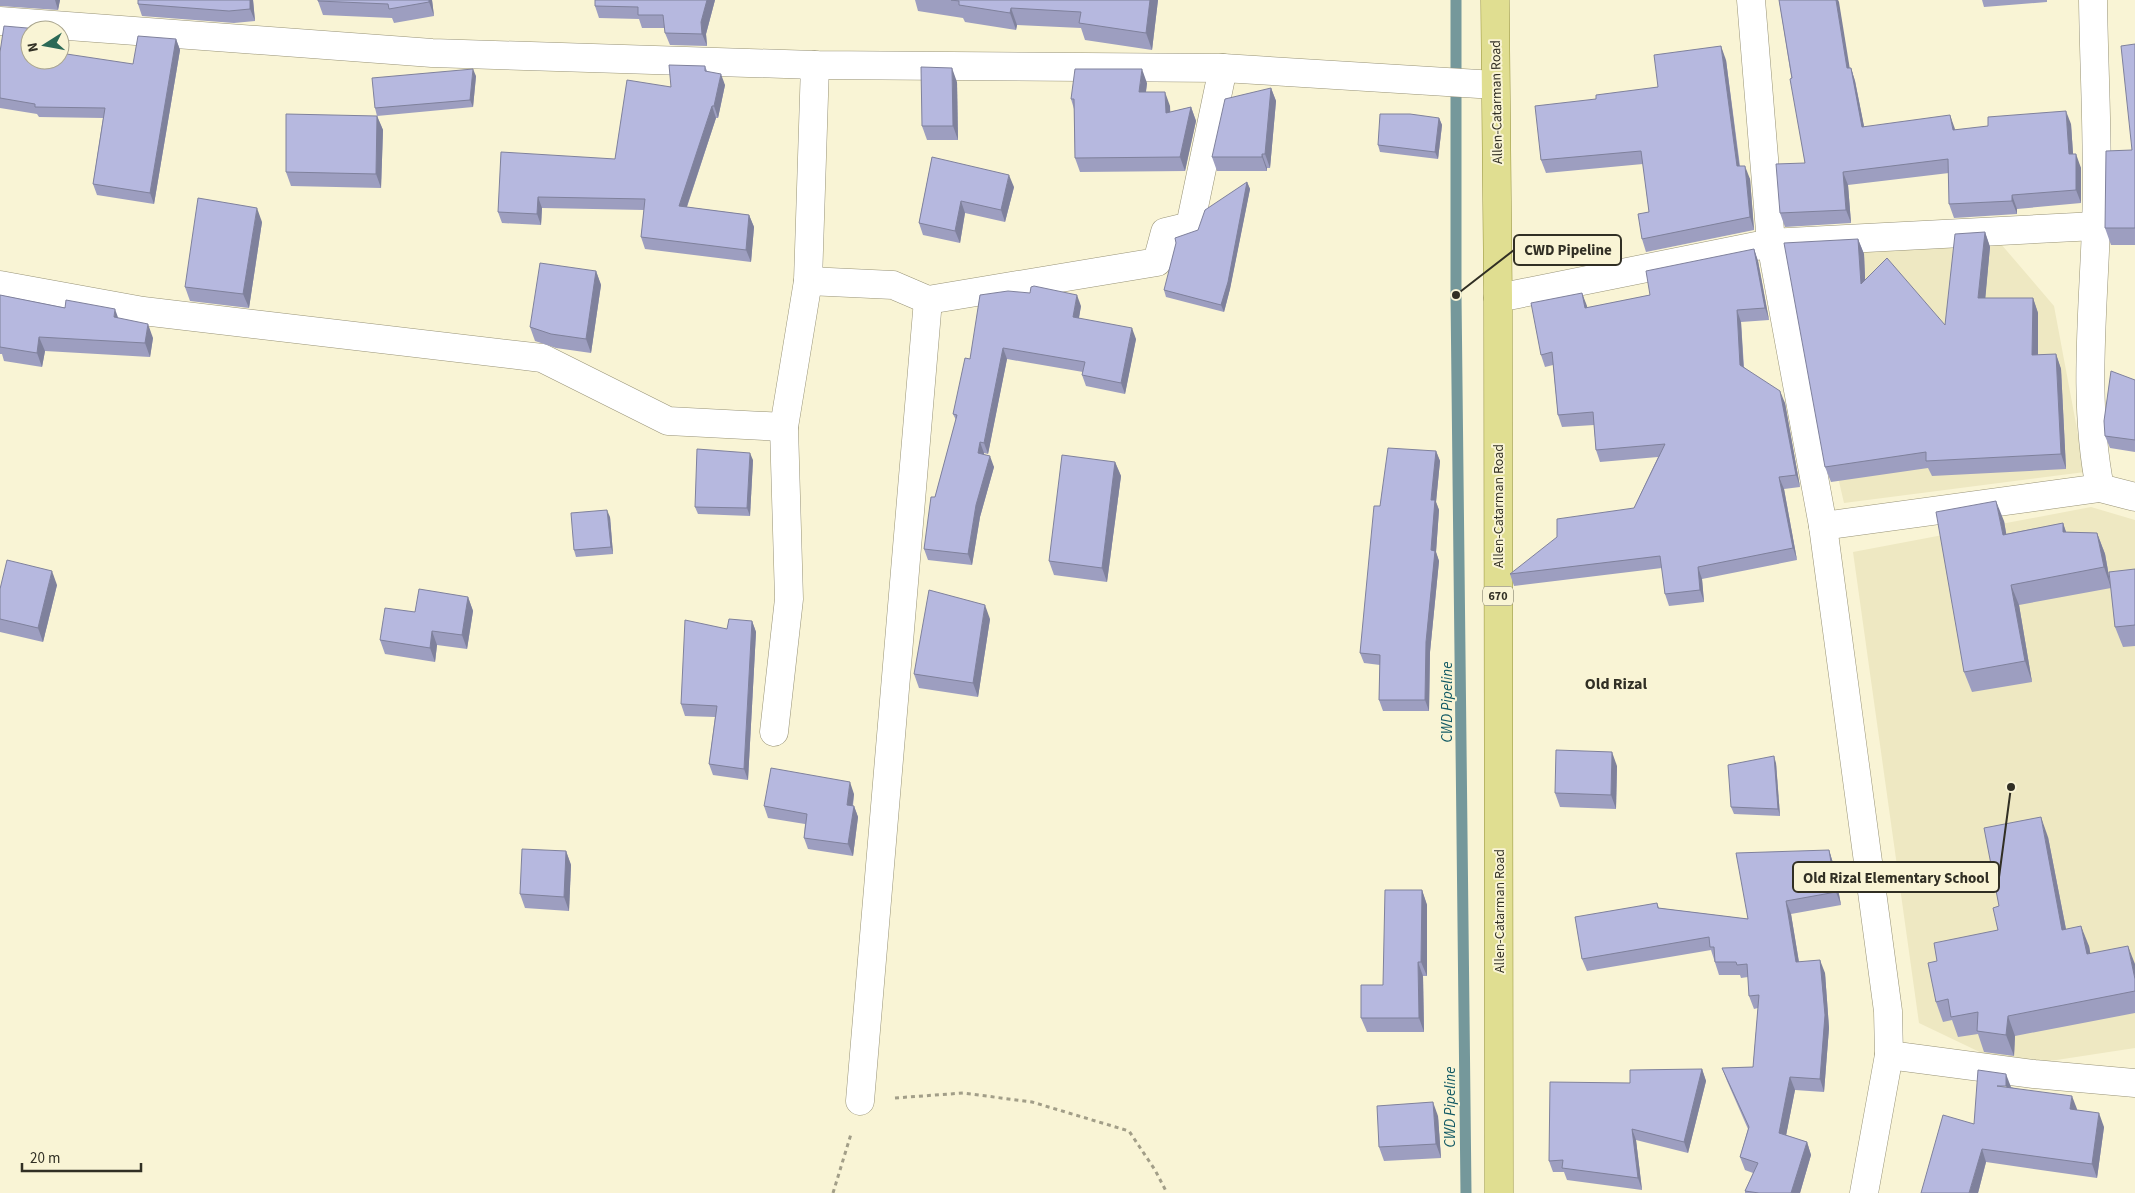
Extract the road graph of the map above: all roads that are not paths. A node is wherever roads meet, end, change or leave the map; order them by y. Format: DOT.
graph roads {
  1 [pos="1495,0"];
  2 [pos="1750,0"];
  3 [pos="2093,0"];
  4 [pos="0,21"];
  5 [pos="815,65"];
  6 [pos="1223,68"];
  7 [pos="1495,85"];
  8 [pos="2096,226"];
  9 [pos="1771,243"];
  10 [pos="808,281"];
  11 [pos="0,285"];
  12 [pos="1498,298"];
  13 [pos="928,300"];
  14 [pos="784,427"];
  15 [pos="2100,488"];
  16 [pos="2135,497"];
  17 [pos="1824,526"];
  18 [pos="774,732"];
  19 [pos="1890,1055"];
  20 [pos="2135,1083"];
  21 [pos="860,1101"];
  22 [pos="1499,1193"];
  23 [pos="1864,1193"];
  1 -- 7 [label="main road, Allen-Catarman Road / 670"];
  2 -- 9 [label="street"];
  3 -- 8 [label="street"];
  4 -- 5 [label="street"];
  5 -- 6 [label="street"];
  5 -- 10 [label="street"];
  6 -- 7 [label="street"];
  6 -- 13 [label="street"];
  7 -- 12 [label="main road, Allen-Catarman Road / 670"];
  8 -- 9 [label="street"];
  8 -- 15 [label="street"];
  9 -- 12 [label="street"];
  9 -- 17 [label="street"];
  10 -- 13 [label="street"];
  10 -- 14 [label="street"];
  11 -- 14 [label="street"];
  12 -- 22 [label="main road, Allen-Catarman Road / 670"];
  13 -- 21 [label="street"];
  14 -- 18 [label="street"];
  15 -- 16 [label="street"];
  15 -- 17 [label="street"];
  17 -- 19 [label="street"];
  19 -- 20 [label="street"];
  19 -- 23 [label="street"];
}
